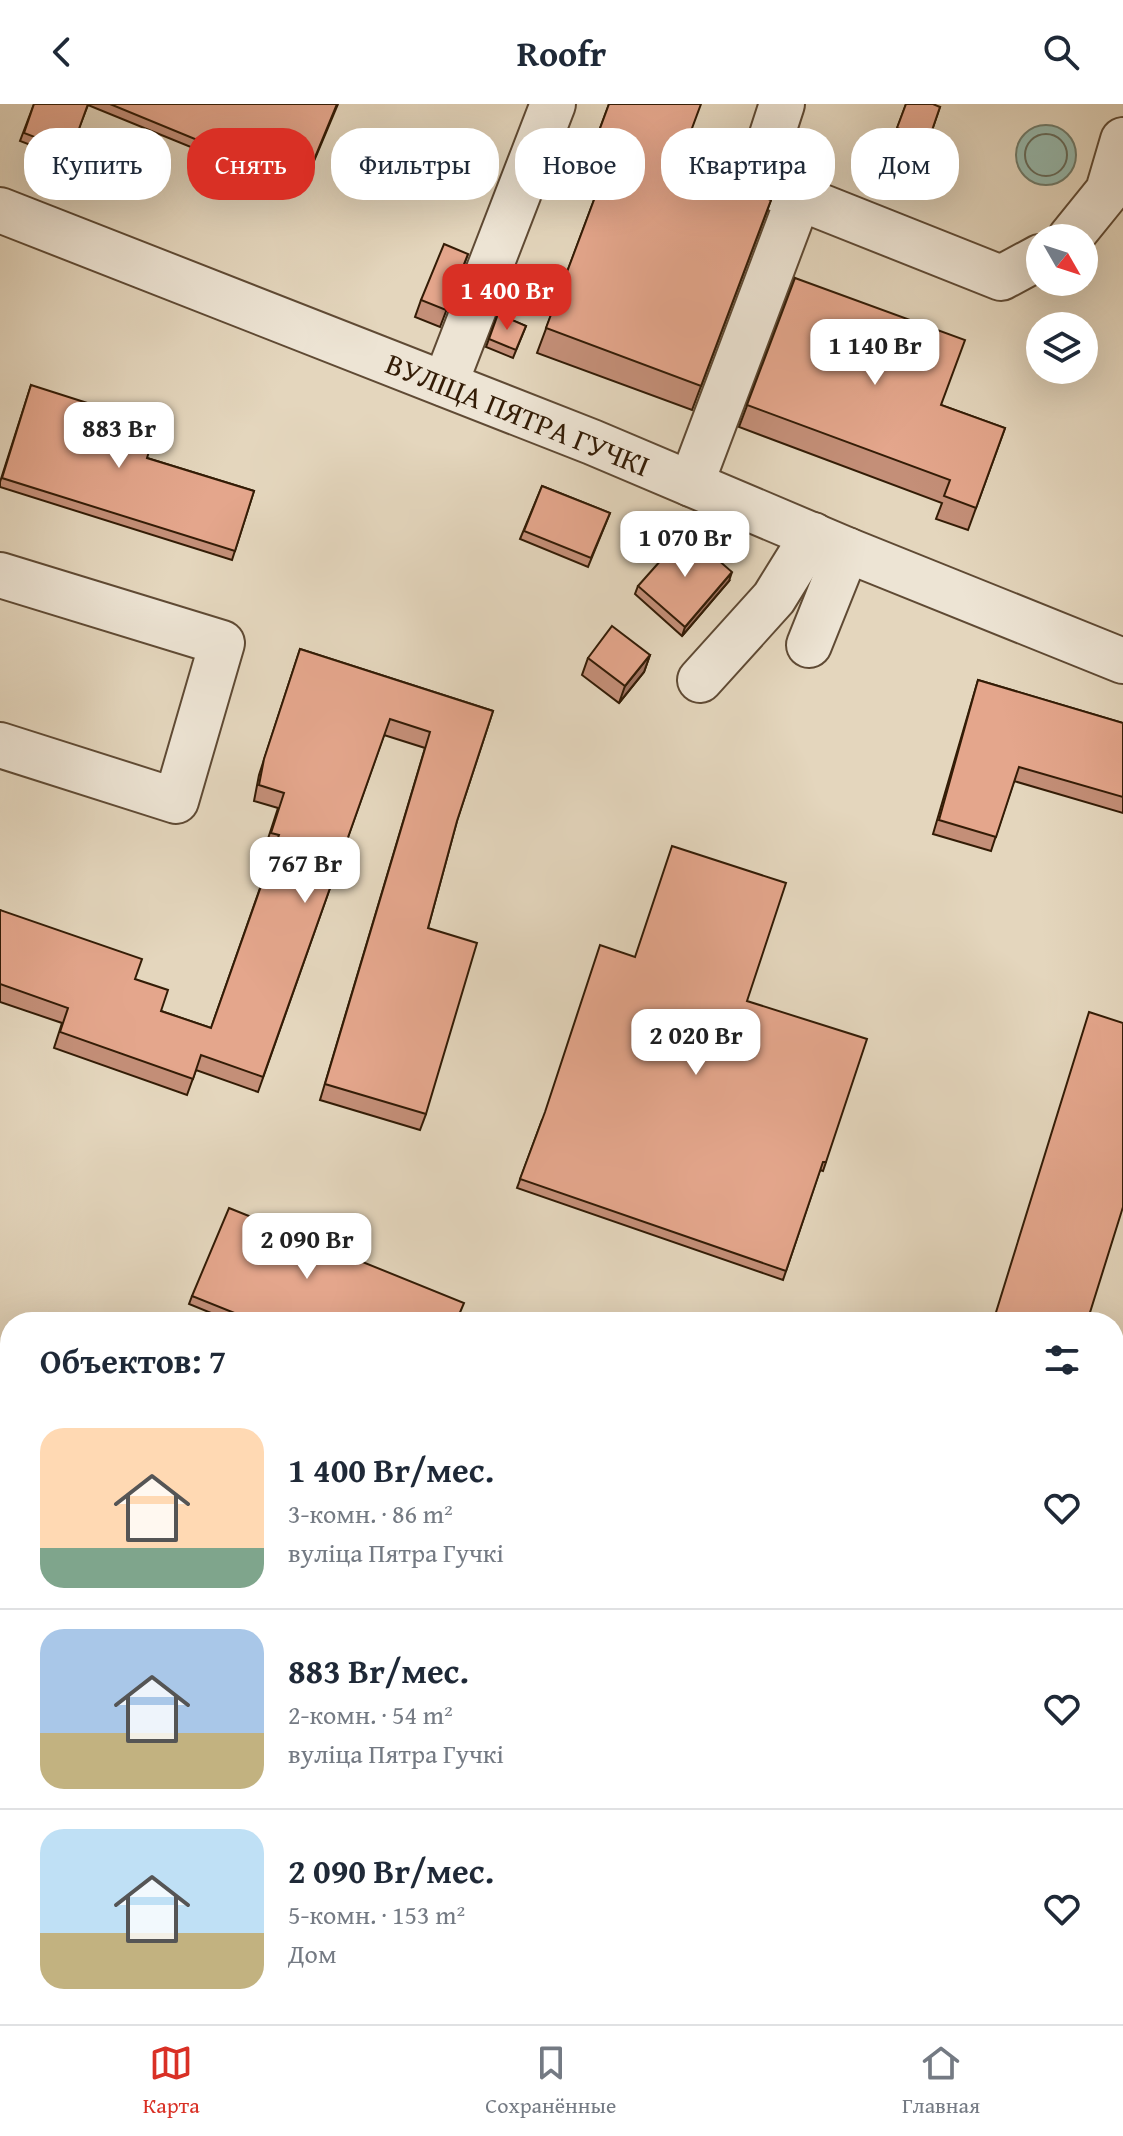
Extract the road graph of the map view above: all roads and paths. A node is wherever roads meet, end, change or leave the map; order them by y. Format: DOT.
graph roads {
  1 [pos="553,104"];
  2 [pos="782,104"];
  3 [pos="774,128"];
  4 [pos="1123,140"];
  5 [pos="798,200"];
  6 [pos="806,200"];
  7 [pos="0,210"];
  8 [pos="1081,224"];
  9 [pos="1026,265"];
  10 [pos="445,384"];
  11 [pos="691,484"];
  12 [pos="830,542"];
  13 [pos="0,575"];
  14 [pos="809,645"];
  15 [pos="1123,661"];
  16 [pos="700,680"];
  17 [pos="0,745"];
  1 -- 10 [label="street"];
  2 -- 3 [label="street"];
  4 -- 8 [label="street"];
  5 -- 11 [label="street"];
  6 -- 9 [label="street"];
  7 -- 10 [label="street, ВУЛІЦА ПЯТРА ГУЧКІ"];
  10 -- 11 [label="street, ВУЛІЦА ПЯТРА ГУЧКІ"];
  11 -- 12 [label="street, ВУЛІЦА ПЯТРА ГУЧКІ"];
  12 -- 14 [label="street"];
  12 -- 15 [label="street, ВУЛІЦА ПЯТРА ГУЧКІ"];
  12 -- 16 [label="street"];
  13 -- 17 [label="street"];
}
